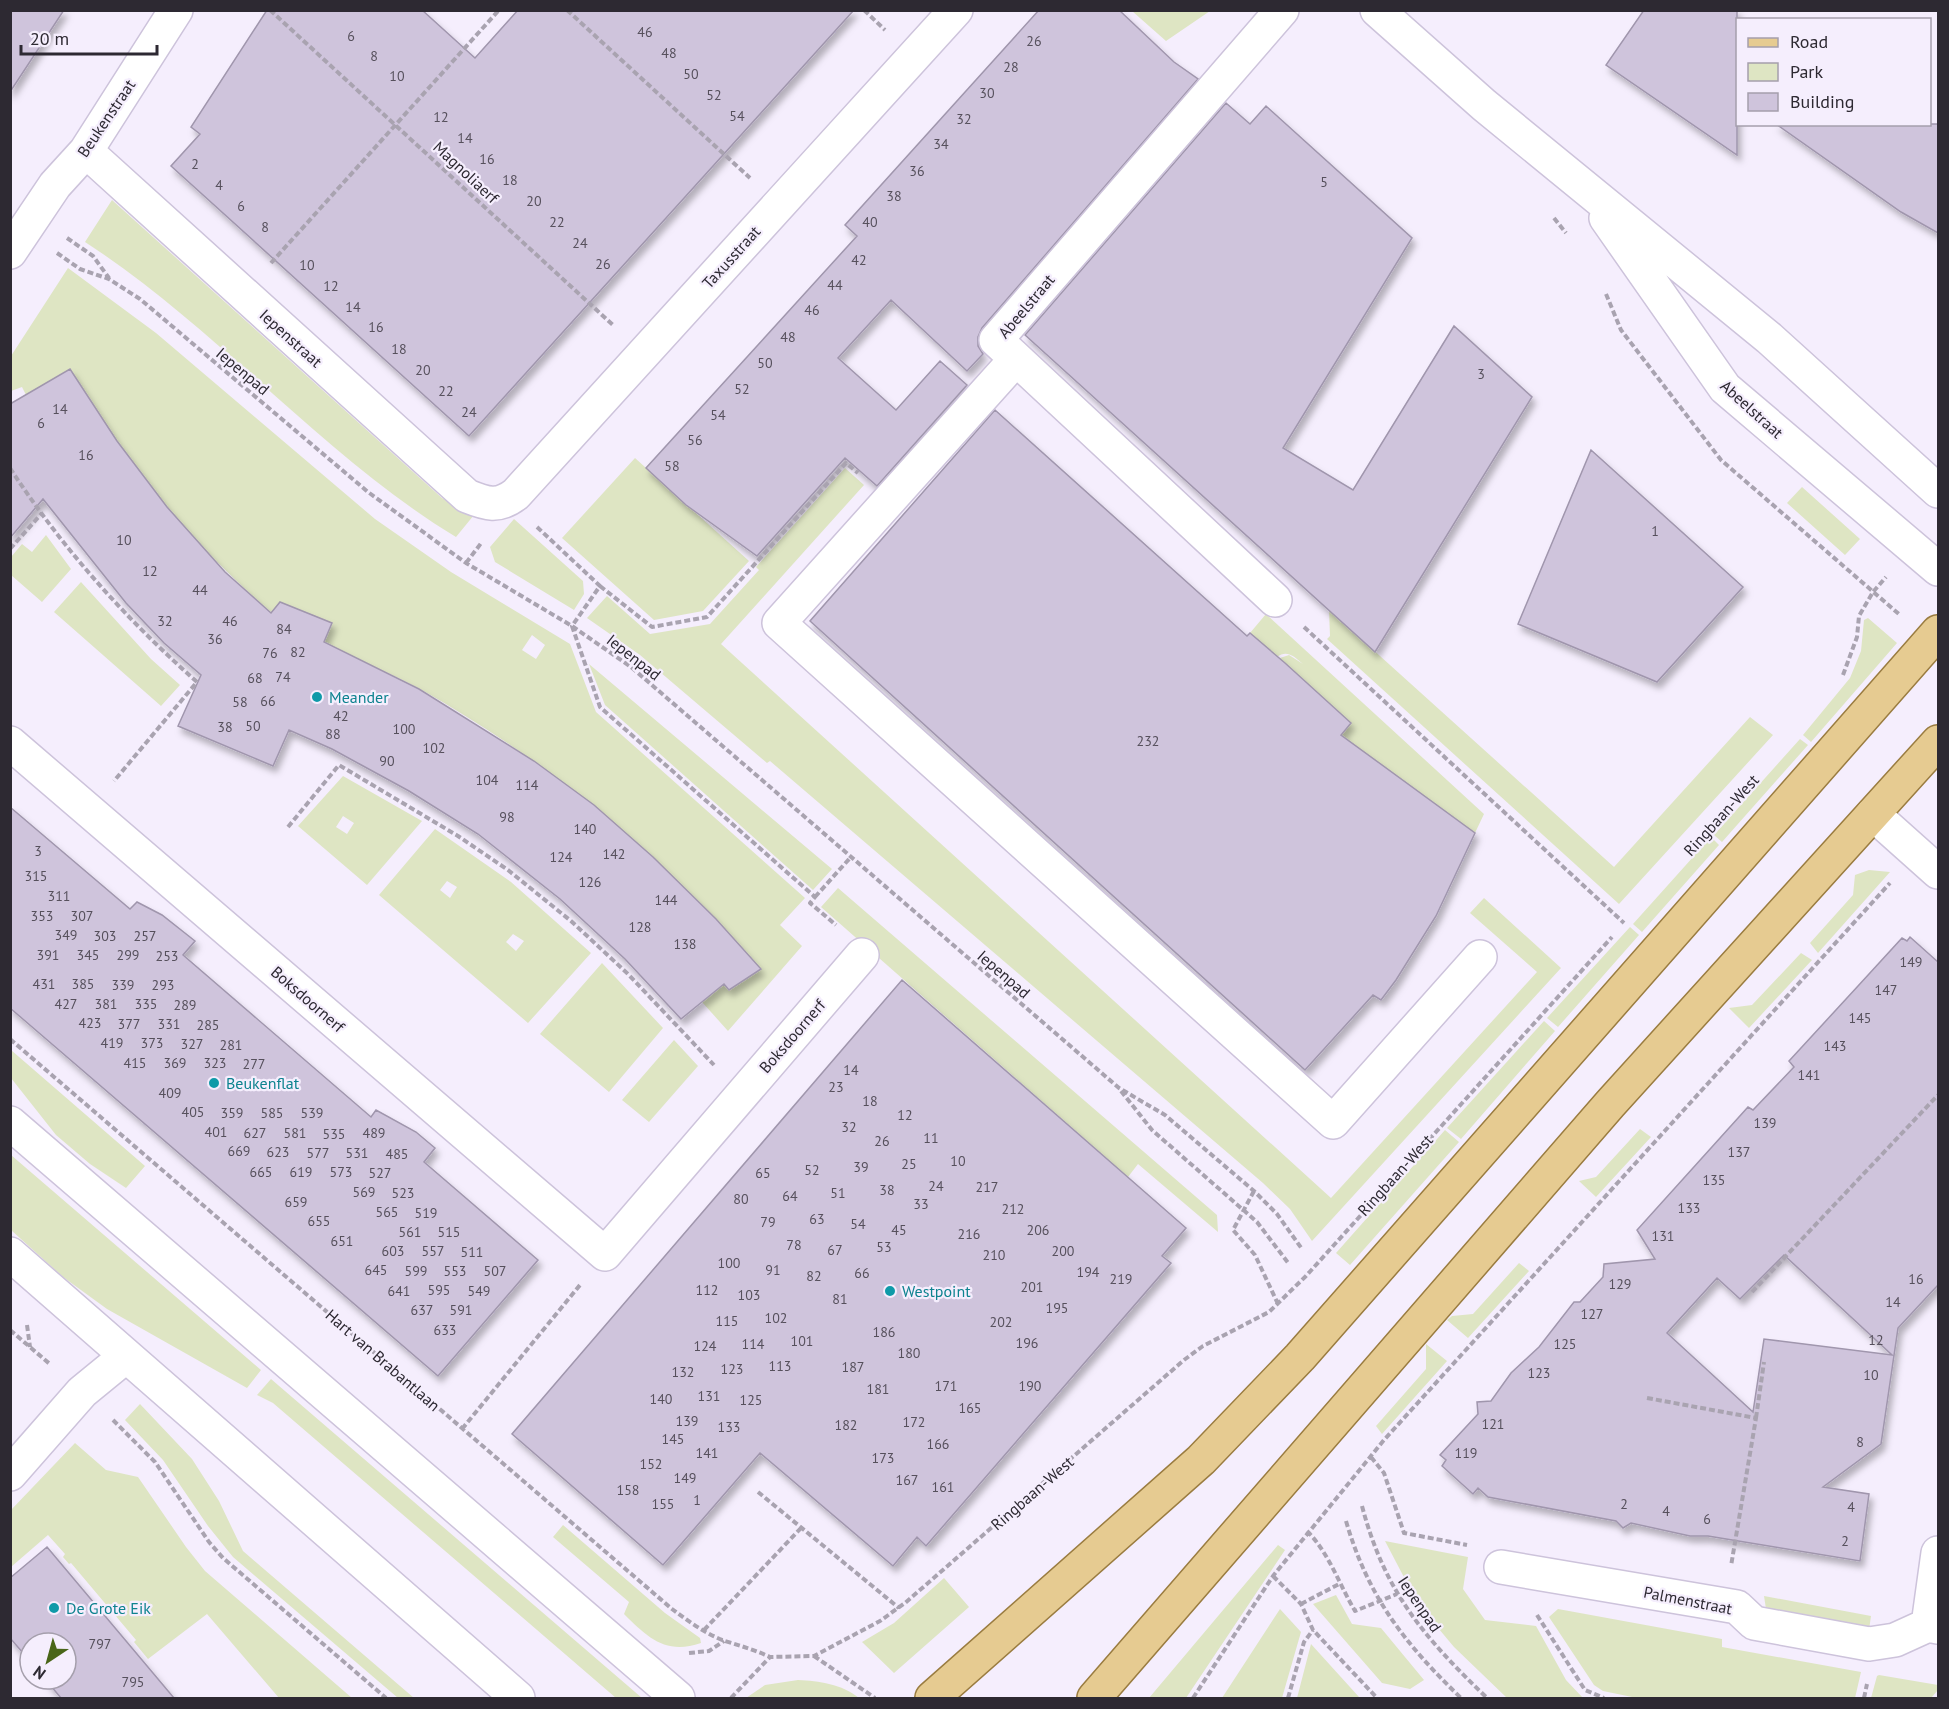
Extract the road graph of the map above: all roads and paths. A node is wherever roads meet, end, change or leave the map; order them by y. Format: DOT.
graph roads {
  1 [pos="176,10"];
  2 [pos="270,10"];
  3 [pos="499,10"];
  4 [pos="567,10"];
  5 [pos="956,10"];
  6 [pos="1282,10"];
  7 [pos="1377,10"];
  8 [pos="396,124"];
  9 [pos="86,152"];
  10 [pos="1582,185"];
  11 [pos="779,204"];
  12 [pos="10,252"];
  13 [pos="109,279"];
  14 [pos="243,295"];
  15 [pos="644,354"];
  16 [pos="1016,359"];
  17 [pos="10,468"];
  18 [pos="860,475"];
  19 [pos="1938,491"];
  20 [pos="506,502"];
  21 [pos="42,513"];
  22 [pos="1913,547"];
  23 [pos="10,549"];
  24 [pos="1938,569"];
  25 [pos="600,586"];
  26 [pos="1275,600"];
  27 [pos="572,626"];
  28 [pos="1938,632"];
  29 [pos="1840,682"];
  30 [pos="1938,742"];
  31 [pos="10,743"];
  32 [pos="89,810"];
  33 [pos="1873,814"];
  34 [pos="288,827"];
  35 [pos="850,858"];
  36 [pos="1928,862"];
  37 [pos="815,897"];
  38 [pos="1632,914"];
  39 [pos="1624,923"];
  40 [pos="862,955"];
  41 [pos="1480,957"];
  42 [pos="10,1039"];
  43 [pos="1119,1088"];
  44 [pos="746,1089"];
  45 [pos="1938,1095"];
  46 [pos="10,1123"];
  47 [pos="1254,1191"];
  48 [pos="1244,1209"];
  49 [pos="1302,1249"];
  50 [pos="10,1254"];
  51 [pos="605,1254"];
  52 [pos="1289,1263"];
  53 [pos="1752,1293"];
  54 [pos="1278,1304"];
  55 [pos="10,1330"];
  56 [pos="126,1356"];
  57 [pos="1764,1362"];
  58 [pos="82,1392"];
  59 [pos="1647,1398"];
  60 [pos="1756,1418"];
  61 [pos="462,1429"];
  62 [pos="1371,1457"];
  63 [pos="10,1474"];
  64 [pos="758,1492"];
  65 [pos="1362,1506"];
  66 [pos="1346,1521"];
  67 [pos="802,1527"];
  68 [pos="1307,1531"];
  69 [pos="1938,1553"];
  70 [pos="1501,1567"];
  71 [pos="1273,1576"];
  72 [pos="1339,1584"];
  73 [pos="1396,1594"];
  74 [pos="1379,1602"];
  75 [pos="1301,1604"];
  76 [pos="1724,1605"];
  77 [pos="899,1608"];
  78 [pos="1933,1626"];
  79 [pos="704,1630"];
  80 [pos="1313,1630"];
  81 [pos="814,1656"];
  82 [pos="770,1657"];
  83 [pos="386,1698"];
  84 [pos="518,1698"];
  85 [pos="678,1698"];
  86 [pos="731,1698"];
  87 [pos="875,1698"];
  88 [pos="932,1698"];
  89 [pos="1094,1698"];
  90 [pos="1193,1698"];
  91 [pos="1288,1698"];
  92 [pos="1377,1698"];
  93 [pos="1461,1698"];
  94 [pos="1487,1698"];
  95 [pos="1604,1698"];
  1 -- 9 [label="street, Beukenstraat"];
  2 -- 8 [label="path, Magnoliaerf"];
  3 -- 8 [label="path"];
  4 -- 11 [label="path"];
  5 -- 11 [label="street, Taxusstraat"];
  6 -- 16 [label="street, Abeelstraat"];
  7 -- 10 [label="street, Abeelstraat"];
  8 -- 14 [label="path"];
  8 -- 15 [label="path, Magnoliaerf"];
  9 -- 12 [label="street, Beukenstraat"];
  9 -- 14 [label="street, Iepenstraat"];
  10 -- 19 [label="street, Abeelstraat"];
  10 -- 22 [label="street, Abeelstraat"];
  11 -- 15 [label="street, Taxusstraat"];
  13 -- 27 [label="path, Iepenpad"];
  14 -- 20 [label="street, Iepenstraat"];
  15 -- 20 [label="street, Taxusstraat"];
  16 -- 26 [label="street, Abeelstraat"];
  16 -- 41 [label="street"];
  17 -- 21 [label="path"];
  18 -- 25 [label="path"];
  20 -- 25 [label="path"];
  21 -- 23 [label="path"];
  21 -- 32 [label="path"];
  22 -- 24 [label="street, Abeelstraat"];
  22 -- 29 [label="path"];
  25 -- 27 [label="path"];
  26 -- 39 [label="path"];
  27 -- 35 [label="path, Iepenpad"];
  27 -- 37 [label="path"];
  28 -- 88 [label="main road"];
  30 -- 33 [label="main road"];
  31 -- 32 [label="street, Boksdoornerf"];
  32 -- 51 [label="street, Boksdoornerf"];
  33 -- 36 [label="street"];
  33 -- 89 [label="main road"];
  34 -- 44 [label="path"];
  35 -- 37 [label="path"];
  35 -- 43 [label="path, Iepenpad"];
  36 -- 62 [label="path"];
  37 -- 40 [label="path"];
  38 -- 39 [label="path, Ringbaan-West"];
  39 -- 54 [label="path, Ringbaan-West"];
  40 -- 44 [label="street, Boksdoornerf"];
  42 -- 61 [label="path, Hart van Brabantlaan"];
  43 -- 47 [label="path, Iepenpad"];
  43 -- 48 [label="path, Iepenpad"];
  44 -- 51 [label="street, Boksdoornerf"];
  45 -- 53 [label="path"];
  46 -- 85 [label="street"];
  47 -- 48 [label="path"];
  47 -- 49 [label="path, Iepenpad"];
  48 -- 52 [label="path, Iepenpad"];
  48 -- 54 [label="path"];
  50 -- 56 [label="street"];
  51 -- 61 [label="path"];
  54 -- 77 [label="path, Ringbaan-West"];
  55 -- 58 [label="path"];
  56 -- 58 [label="street"];
  56 -- 84 [label="street"];
  57 -- 60 [label="path"];
  58 -- 63 [label="street"];
  58 -- 83 [label="path"];
  59 -- 60 [label="path"];
  60 -- 76 [label="path"];
  61 -- 79 [label="path, Hart van Brabantlaan"];
  62 -- 68 [label="path"];
  62 -- 70 [label="path"];
  64 -- 67 [label="path"];
  65 -- 73 [label="path, Iepenpad"];
  66 -- 74 [label="path, Iepenpad"];
  67 -- 77 [label="path"];
  67 -- 79 [label="path"];
  68 -- 71 [label="path"];
  68 -- 72 [label="path"];
  69 -- 78 [label="street"];
  70 -- 76 [label="street, Palmenstraat"];
  70 -- 95 [label="path"];
  71 -- 75 [label="path"];
  71 -- 90 [label="path"];
  72 -- 74 [label="path"];
  72 -- 75 [label="path"];
  73 -- 74 [label="path"];
  73 -- 94 [label="path, Iepenpad"];
  74 -- 93 [label="path, Iepenpad"];
  75 -- 80 [label="path"];
  76 -- 78 [label="street, Palmenstraat"];
  77 -- 81 [label="path, Ringbaan-West"];
  79 -- 82 [label="path, Hart van Brabantlaan"];
  80 -- 91 [label="path"];
  80 -- 92 [label="path"];
  81 -- 82 [label="path, Ringbaan-West"];
  81 -- 87 [label="path"];
  82 -- 86 [label="path"];
}
